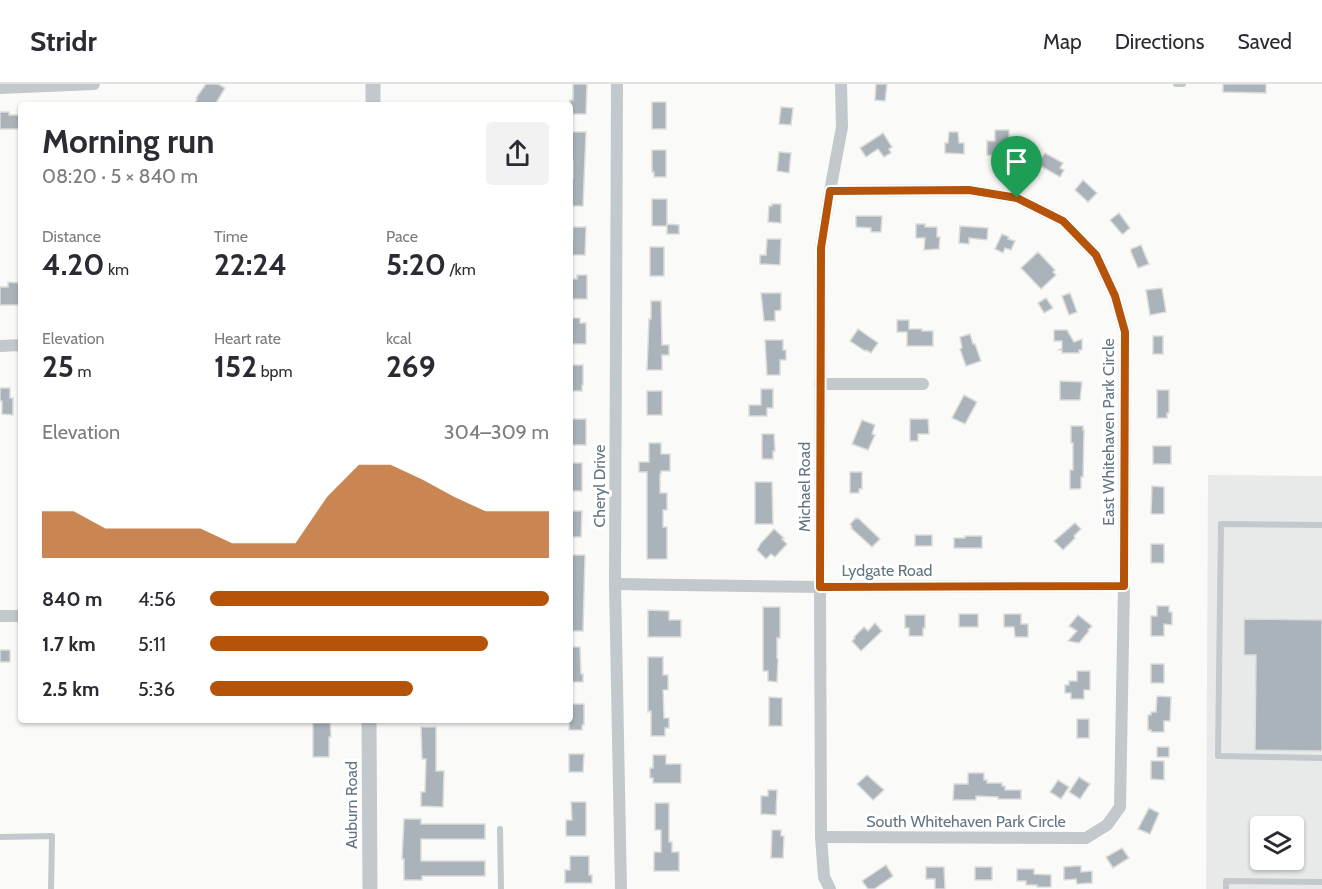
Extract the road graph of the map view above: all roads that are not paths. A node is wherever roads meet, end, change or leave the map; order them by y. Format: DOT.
graph roads {
  1 [pos="94,84"];
  2 [pos="373,84"];
  3 [pos="617,84"];
  4 [pos="841,84"];
  5 [pos="1176,84"];
  6 [pos="1183,84"];
  7 [pos="0,88"];
  8 [pos="374,102"];
  9 [pos="830,191"];
  10 [pos="18,345"];
  11 [pos="0,346"];
  12 [pos="820,384"];
  13 [pos="923,384"];
  14 [pos="1322,525"];
  15 [pos="615,584"];
  16 [pos="1124,586"];
  17 [pos="820,587"];
  18 [pos="0,616"];
  19 [pos="18,616"];
  20 [pos="369,723"];
  21 [pos="1322,758"];
  22 [pos="1107,825"];
  23 [pos="500,830"];
  24 [pos="0,837"];
  25 [pos="821,837"];
  26 [pos="1322,882"];
  27 [pos="51,889"];
  28 [pos="370,889"];
  29 [pos="501,889"];
  30 [pos="621,889"];
  31 [pos="831,889"];
  32 [pos="1226,889"];
  1 -- 7 [label="street"];
  2 -- 8 [label="street"];
  3 -- 15 [label="street, Cheryl Drive"];
  4 -- 9 [label="street, Michael Road"];
  5 -- 6 [label="lane"];
  9 -- 12 [label="street, Michael Road"];
  9 -- 16 [label="street, East Whitehaven Park Circle"];
  10 -- 11 [label="street"];
  12 -- 13 [label="street"];
  12 -- 17 [label="street, Michael Road"];
  14 -- 21 [label="lane"];
  15 -- 17 [label="street, Lydgate Road"];
  15 -- 30 [label="street, Cheryl Drive"];
  16 -- 17 [label="street, Lydgate Road"];
  16 -- 22 [label="street, East Whitehaven Park Circle"];
  17 -- 25 [label="street, Michael Road"];
  18 -- 19 [label="street"];
  20 -- 28 [label="street, Auburn Road"];
  22 -- 25 [label="street, South Whitehaven Park Circle"];
  23 -- 29 [label="lane"];
  24 -- 27 [label="lane"];
  25 -- 31 [label="street, Michael Road"];
  26 -- 32 [label="lane"];
}
